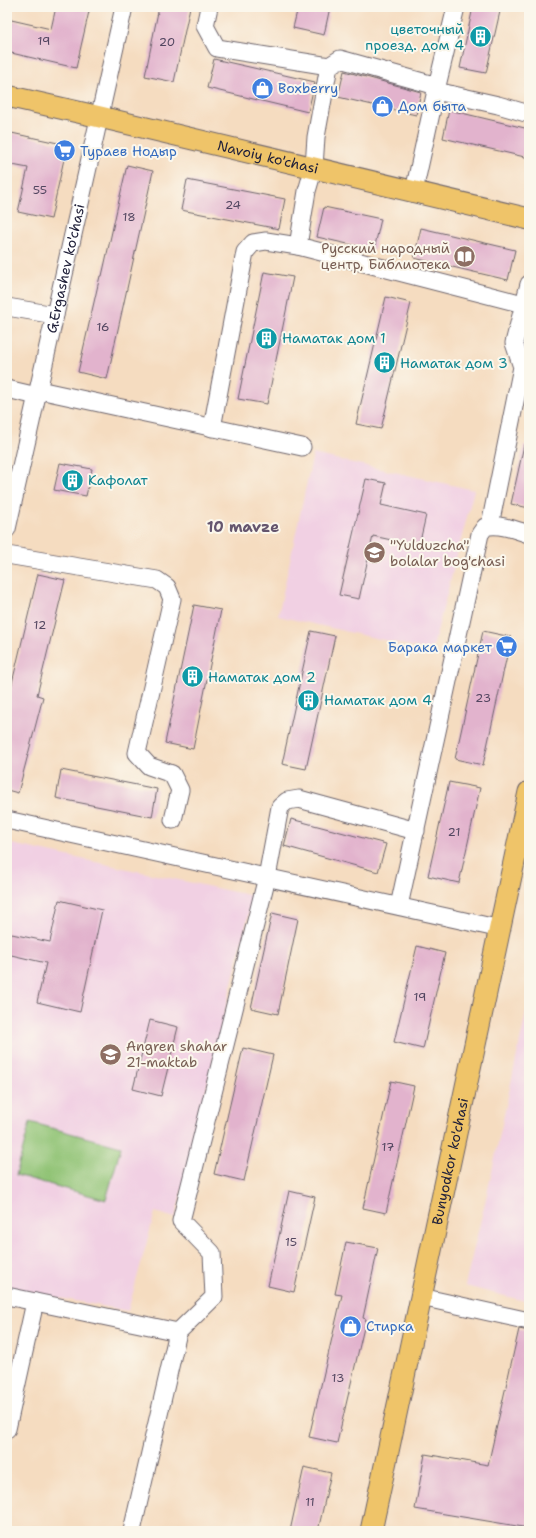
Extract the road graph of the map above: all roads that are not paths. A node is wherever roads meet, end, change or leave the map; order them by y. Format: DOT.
graph roads {
  1 [pos="124,7"];
  2 [pos="209,7"];
  3 [pos="456,7"];
  4 [pos="329,66"];
  5 [pos="436,88"];
  6 [pos="7,96"];
  7 [pos="529,114"];
  8 [pos="100,117"];
  9 [pos="314,167"];
  10 [pos="414,191"];
  11 [pos="529,218"];
  12 [pos="298,246"];
  13 [pos="529,284"];
  14 [pos="523,304"];
  15 [pos="7,307"];
  16 [pos="55,315"];
  17 [pos="7,389"];
  18 [pos="38,393"];
  19 [pos="212,428"];
  20 [pos="302,447"];
  21 [pos="490,526"];
  22 [pos="7,529"];
  23 [pos="529,534"];
  24 [pos="7,555"];
  25 [pos="529,792"];
  26 [pos="7,820"];
  27 [pos="172,820"];
  28 [pos="416,831"];
  29 [pos="267,877"];
  30 [pos="399,906"];
  31 [pos="501,929"];
  32 [pos="7,1296"];
  33 [pos="421,1297"];
  34 [pos="35,1302"];
  35 [pos="529,1322"];
  36 [pos="178,1332"];
  37 [pos="7,1429"];
  38 [pos="132,1531"];
  39 [pos="371,1531"];
  1 -- 8 [label="street, G.Ergashev ko'chasi"];
  2 -- 4 [label="street"];
  3 -- 5 [label="street"];
  4 -- 5 [label="street"];
  4 -- 9 [label="street"];
  5 -- 7 [label="street"];
  5 -- 10 [label="street"];
  6 -- 8 [label="main road, Navoiy ko'chasi"];
  8 -- 9 [label="main road, Navoiy ko'chasi"];
  8 -- 16 [label="street, G.Ergashev ko'chasi"];
  9 -- 10 [label="main road, Navoiy ko'chasi"];
  9 -- 12 [label="street"];
  10 -- 11 [label="main road, Navoiy ko'chasi"];
  12 -- 14 [label="street"];
  12 -- 19 [label="street"];
  13 -- 14 [label="street"];
  14 -- 21 [label="street"];
  15 -- 16 [label="street"];
  16 -- 18 [label="street, G.Ergashev ko'chasi"];
  17 -- 18 [label="street"];
  18 -- 19 [label="street"];
  18 -- 22 [label="street, G.Ergashev ko'chasi"];
  19 -- 20 [label="street"];
  21 -- 23 [label="street"];
  21 -- 28 [label="street"];
  24 -- 27 [label="street"];
  25 -- 31 [label="main road, Bunyodkor ko'chasi"];
  26 -- 29 [label="street"];
  28 -- 29 [label="street"];
  28 -- 30 [label="street"];
  29 -- 30 [label="street"];
  29 -- 36 [label="street"];
  30 -- 31 [label="street"];
  31 -- 33 [label="main road, Bunyodkor ko'chasi"];
  32 -- 34 [label="street"];
  33 -- 35 [label="street"];
  33 -- 39 [label="main road, Bunyodkor ko'chasi"];
  34 -- 36 [label="street"];
  34 -- 37 [label="street"];
  36 -- 38 [label="street"];
}
